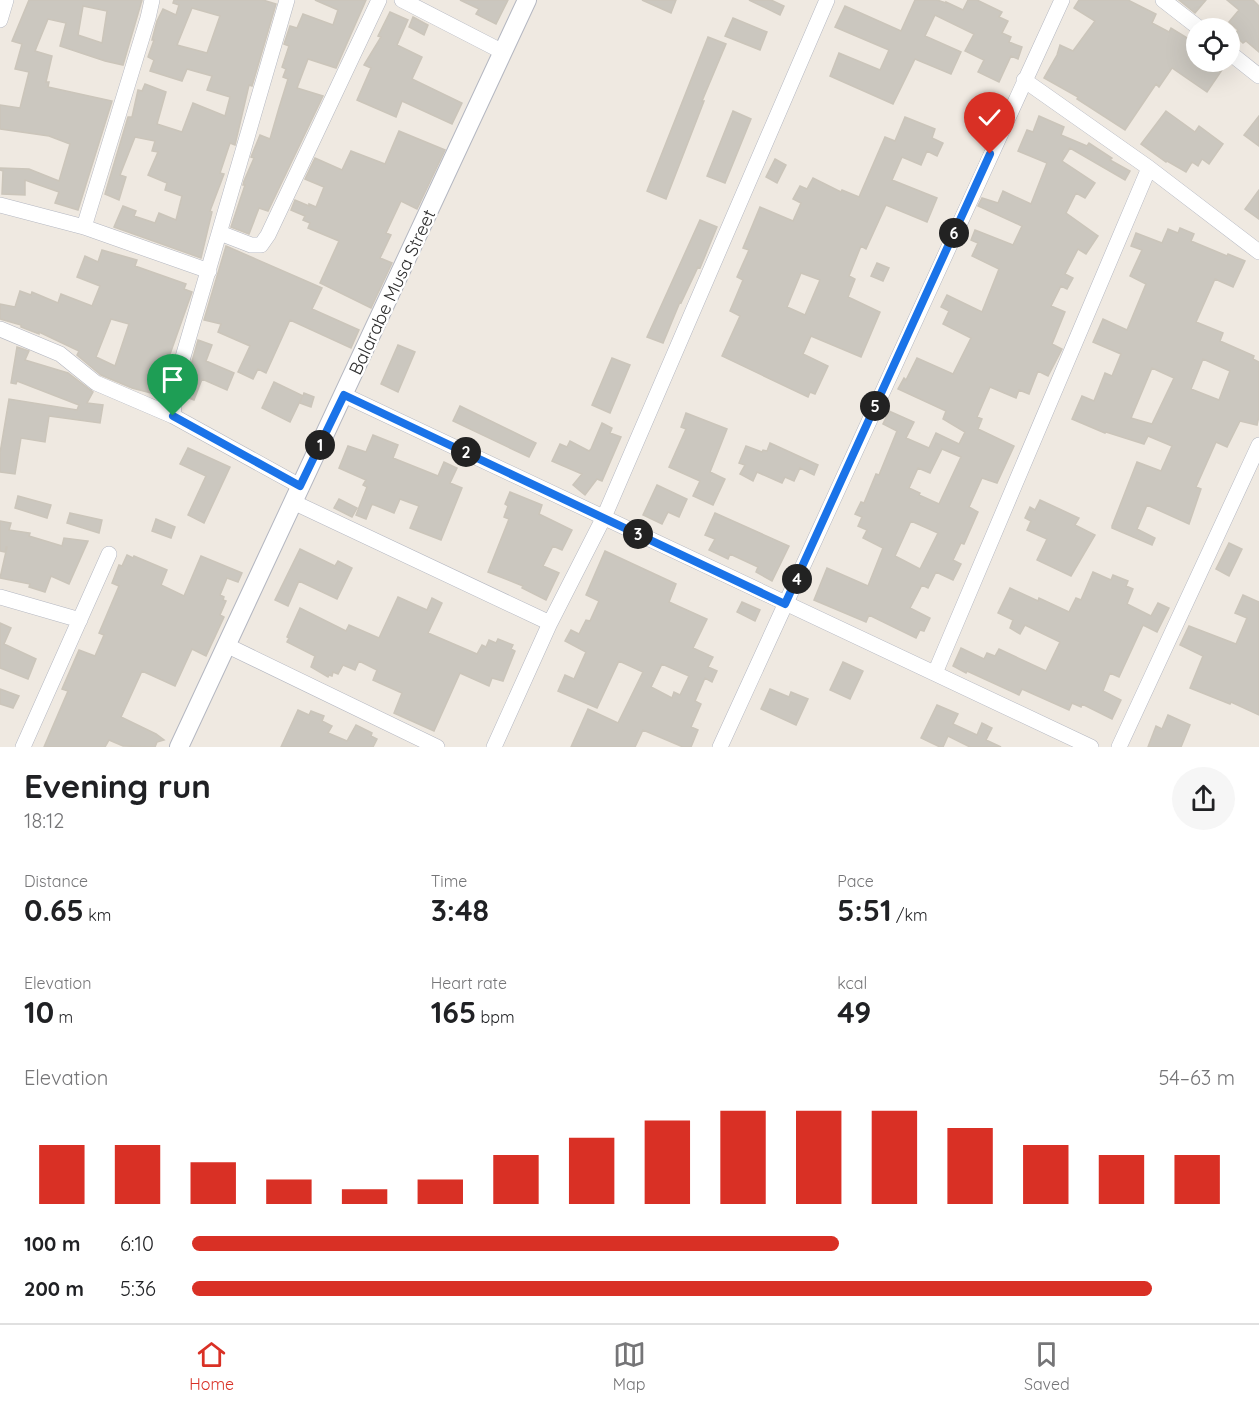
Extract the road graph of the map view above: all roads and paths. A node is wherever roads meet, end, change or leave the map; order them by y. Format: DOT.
graph roads {
  1 [pos="6,0"];
  2 [pos="152,0"];
  3 [pos="287,0"];
  4 [pos="379,0"];
  5 [pos="402,0"];
  6 [pos="527,0"];
  7 [pos="1062,0"];
  8 [pos="1163,0"];
  9 [pos="820,2"];
  10 [pos="1186,18"];
  11 [pos="0,20"];
  12 [pos="503,52"];
  13 [pos="1240,61"];
  14 [pos="1259,76"];
  15 [pos="1024,80"];
  16 [pos="1149,168"];
  17 [pos="0,205"];
  18 [pos="84,227"];
  19 [pos="220,233"];
  20 [pos="1259,252"];
  21 [pos="208,271"];
  22 [pos="0,329"];
  23 [pos="344,395"];
  24 [pos="173,416"];
  25 [pos="1259,445"];
  26 [pos="296,494"];
  27 [pos="604,518"];
  28 [pos="110,554"];
  29 [pos="0,597"];
  30 [pos="785,604"];
  31 [pos="80,620"];
  32 [pos="550,622"];
  33 [pos="226,645"];
  34 [pos="935,673"];
  35 [pos="23,747"];
  36 [pos="179,747"];
  37 [pos="437,747"];
  38 [pos="494,747"];
  39 [pos="720,747"];
  40 [pos="1091,747"];
  41 [pos="1119,747"];
  1 -- 11 [label="street"];
  2 -- 18 [label="street"];
  3 -- 19 [label="street"];
  4 -- 19 [label="street"];
  5 -- 12 [label="street"];
  6 -- 12 [label="street, Balarabe Musa Street"];
  7 -- 15 [label="street"];
  8 -- 10 [label="street"];
  9 -- 27 [label="street"];
  12 -- 23 [label="street, Balarabe Musa Street"];
  13 -- 14 [label="street"];
  15 -- 16 [label="street"];
  15 -- 30 [label="street"];
  16 -- 20 [label="street"];
  16 -- 34 [label="street"];
  17 -- 18 [label="street"];
  18 -- 21 [label="street"];
  19 -- 21 [label="street"];
  21 -- 24 [label="street"];
  22 -- 24 [label="street"];
  23 -- 26 [label="street, Balarabe Musa Street"];
  23 -- 27 [label="street"];
  24 -- 26 [label="street"];
  25 -- 41 [label="street"];
  26 -- 32 [label="street"];
  26 -- 33 [label="street, Balarabe Musa Street"];
  27 -- 30 [label="street"];
  27 -- 32 [label="street"];
  28 -- 31 [label="street"];
  29 -- 31 [label="street"];
  30 -- 34 [label="street"];
  30 -- 39 [label="street"];
  31 -- 35 [label="street"];
  32 -- 38 [label="street"];
  33 -- 36 [label="street, Balarabe Musa Street"];
  33 -- 37 [label="street"];
  34 -- 40 [label="street"];
}
